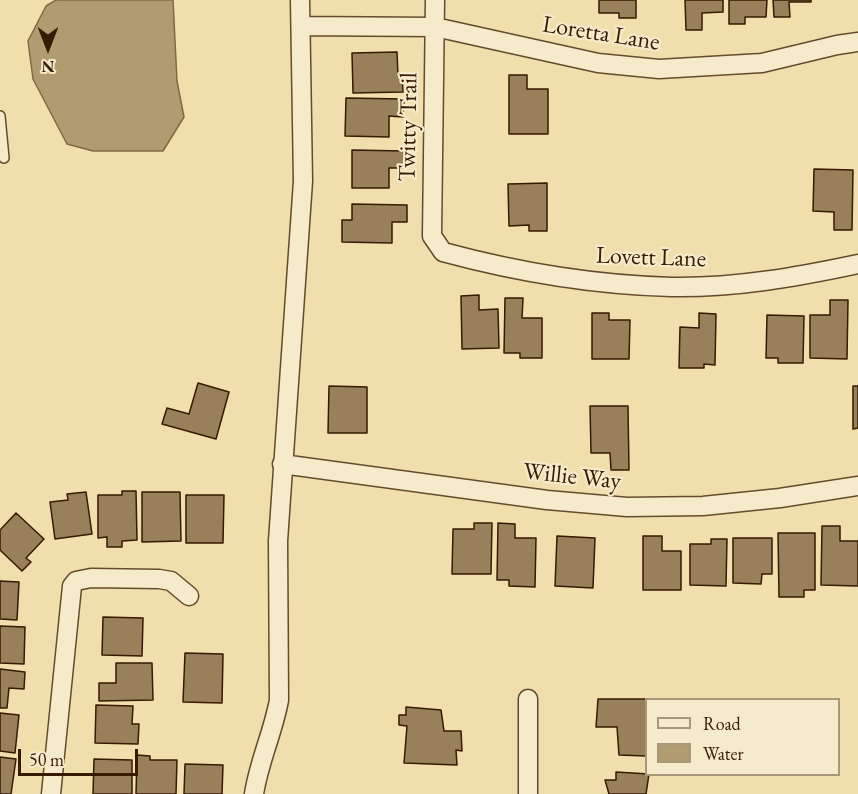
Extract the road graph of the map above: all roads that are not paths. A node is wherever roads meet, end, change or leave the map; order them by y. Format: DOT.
graph roads {
  1 [pos="300,0"];
  2 [pos="435,0"];
  3 [pos="300,26"];
  4 [pos="435,27"];
  5 [pos="858,42"];
  6 [pos="0,116"];
  7 [pos="4,158"];
  8 [pos="443,252"];
  9 [pos="858,264"];
  10 [pos="282,464"];
  11 [pos="858,486"];
  12 [pos="189,596"];
  13 [pos="528,699"];
  14 [pos="51,794"];
  15 [pos="254,794"];
  16 [pos="528,794"];
  1 -- 3 [label="street"];
  2 -- 4 [label="street, Twitty Trail"];
  3 -- 4 [label="street, Loretta Lane"];
  3 -- 10 [label="street"];
  4 -- 5 [label="street, Loretta Lane"];
  4 -- 8 [label="street, Twitty Trail"];
  6 -- 7 [label="lane"];
  8 -- 9 [label="street, Lovett Lane"];
  10 -- 11 [label="street, Willie Way"];
  10 -- 15 [label="street"];
  12 -- 14 [label="street"];
  13 -- 16 [label="street"];
}
